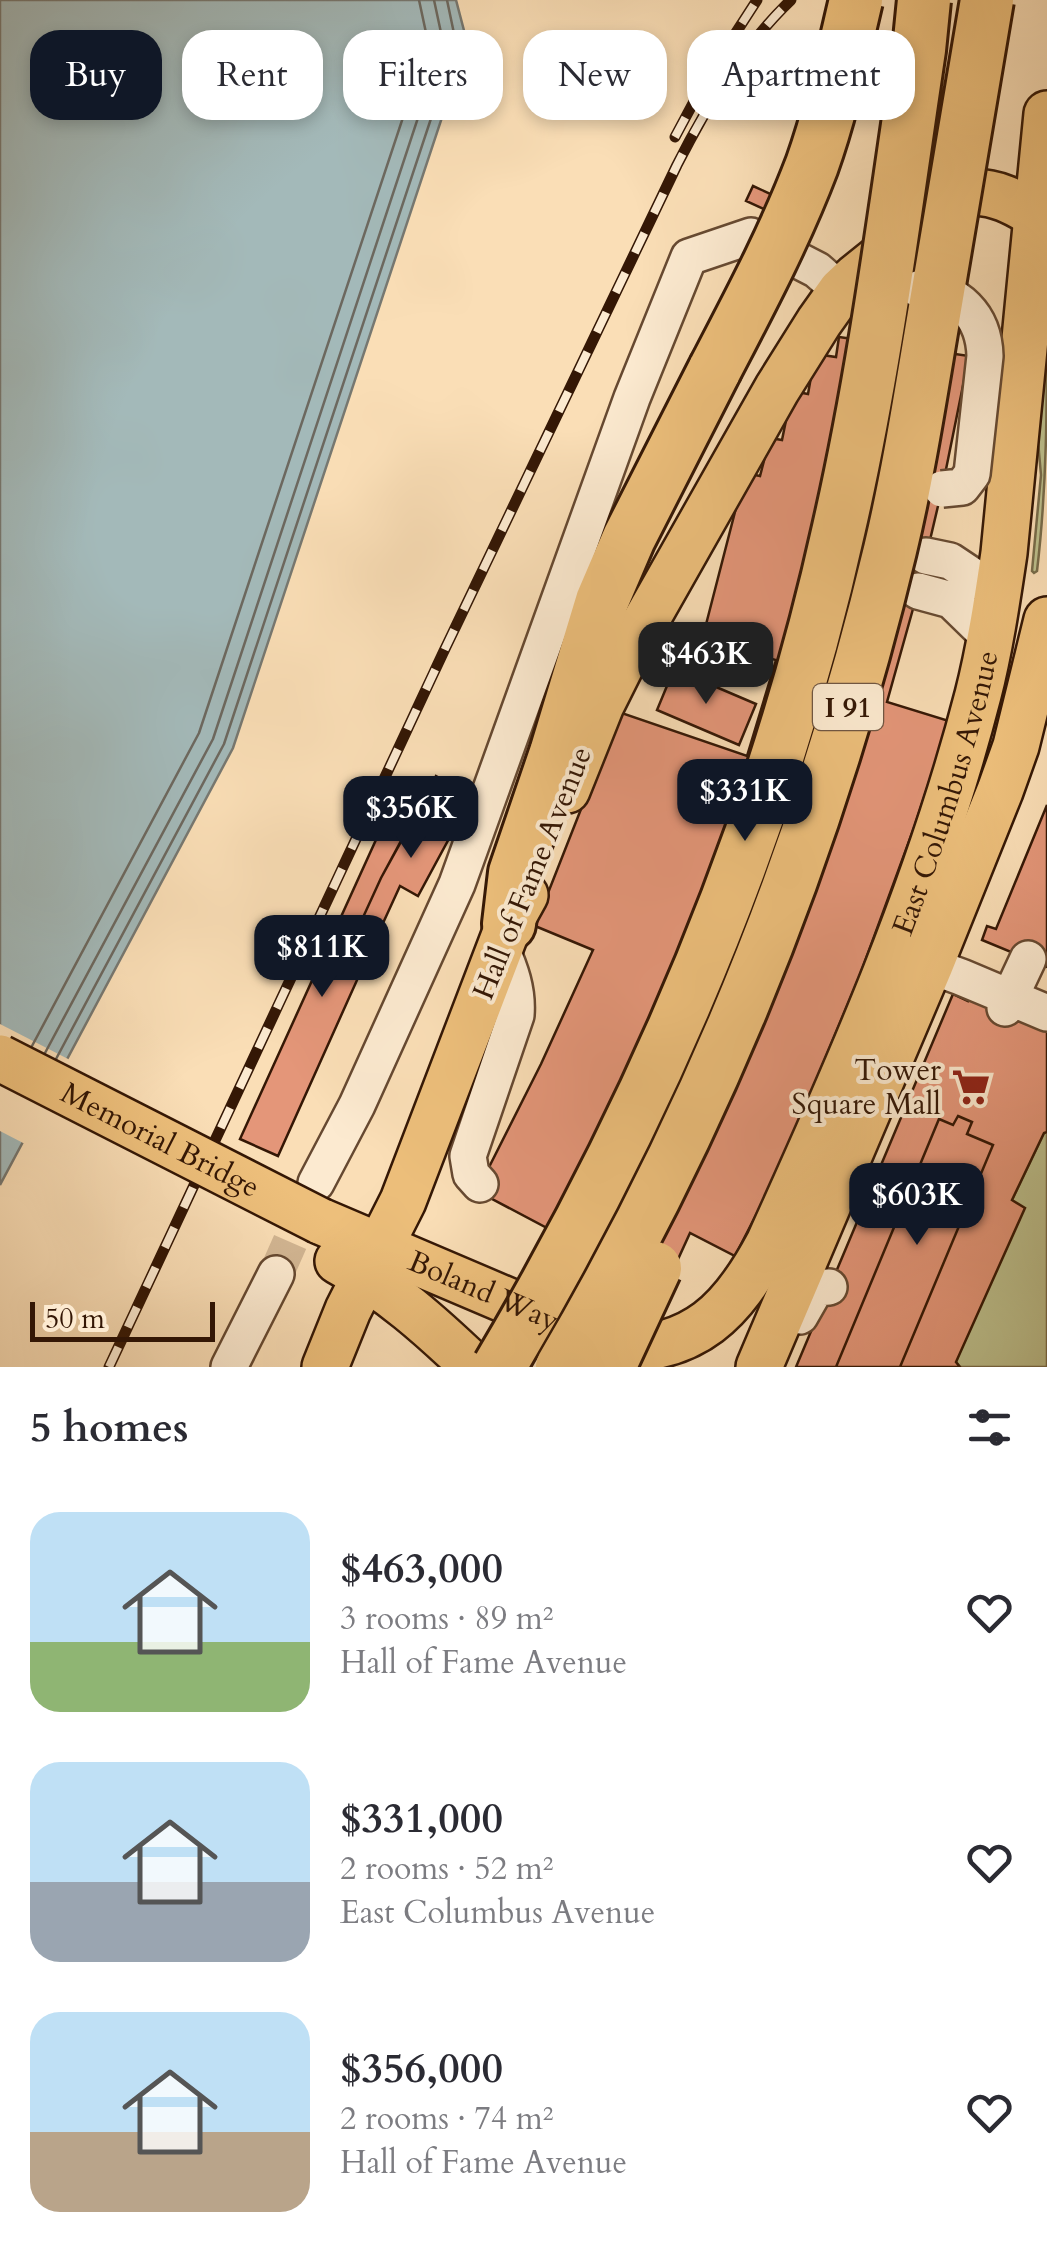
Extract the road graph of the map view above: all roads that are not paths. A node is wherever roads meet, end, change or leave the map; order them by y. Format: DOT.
graph roads {
  1 [pos="856,0"];
  2 [pos="934,0"];
  3 [pos="987,0"];
  4 [pos="922,25"];
  5 [pos="1047,114"];
  6 [pos="1042,219"];
  7 [pos="874,262"];
  8 [pos="942,489"];
  9 [pos="983,583"];
  10 [pos="1046,625"];
  11 [pos="990,638"];
  12 [pos="785,898"];
  13 [pos="504,935"];
  14 [pos="912,959"];
  15 [pos="1028,959"];
  16 [pos="1007,1003"];
  17 [pos="1047,1014"];
  18 [pos="0,1058"];
  19 [pos="0,1088"];
  20 [pos="480,1184"];
  21 [pos="305,1231"];
  22 [pos="372,1262"];
  23 [pos="829,1287"];
  24 [pos="800,1315"];
  25 [pos="623,1361"];
  26 [pos="229,1367"];
  27 [pos="325,1367"];
  28 [pos="474,1367"];
  29 [pos="500,1367"];
  30 [pos="562,1367"];
  31 [pos="760,1367"];
  1 -- 13 [label="highway, bridge"];
  2 -- 4 [label="highway, bridge"];
  3 -- 12 [label="highway, I 91, bridge"];
  4 -- 29 [label="highway, I 91, bridge"];
  5 -- 6 [label="main road, East Columbus Avenue"];
  6 -- 7 [label="main road, Hall of Fame Avenue"];
  6 -- 9 [label="main road, East Columbus Avenue"];
  7 -- 8 [label="street, bridge"];
  7 -- 13 [label="main road, Hall of Fame Avenue"];
  7 -- 21 [label="street"];
  9 -- 10 [label="main road"];
  9 -- 11 [label="main road, East Columbus Avenue"];
  9 -- 11 [label="street"];
  10 -- 14 [label="main road, East Columbus Avenue"];
  11 -- 14 [label="main road, East Columbus Avenue"];
  12 -- 25 [label="highway, bridge"];
  12 -- 30 [label="highway, I 91, bridge"];
  13 -- 20 [label="street"];
  13 -- 22 [label="main road, Hall of Fame Avenue"];
  14 -- 16 [label="street"];
  14 -- 24 [label="main road, East Columbus Avenue"];
  14 -- 25 [label="main road, East Columbus Avenue"];
  15 -- 16 [label="street"];
  16 -- 17 [label="street"];
  18 -- 21 [label="main road, Memorial Bridge, bridge"];
  19 -- 21 [label="main road, Memorial Bridge"];
  21 -- 22 [label="main road, Boland Way"];
  21 -- 26 [label="street"];
  22 -- 25 [label="main road, Boland Way"];
  22 -- 27 [label="main road, Hall of Fame Avenue"];
  22 -- 28 [label="main road, Boland Way"];
  23 -- 24 [label="street"];
  24 -- 31 [label="main road, East Columbus Avenue"];
}
